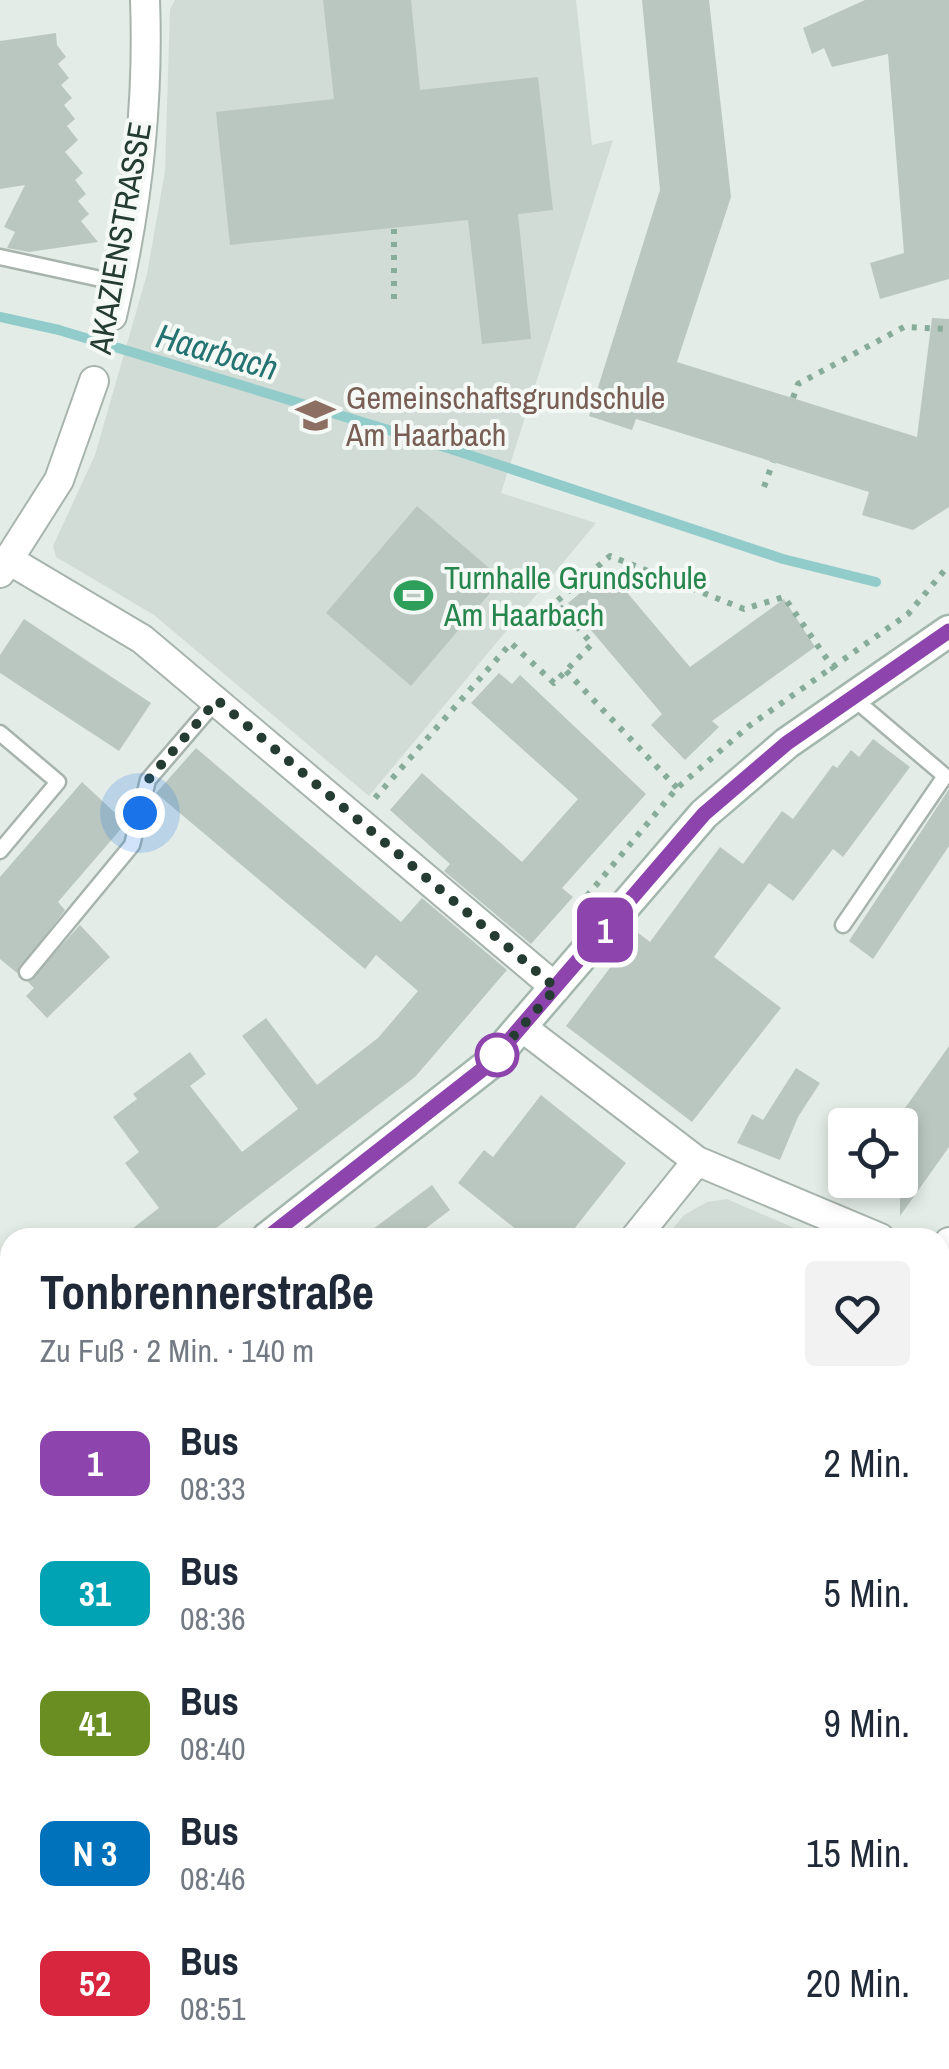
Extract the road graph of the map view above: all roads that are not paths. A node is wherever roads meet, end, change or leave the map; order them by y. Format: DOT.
graph roads {
  1 [pos="145,0"];
  2 [pos="0,256"];
  3 [pos="119,283"];
  4 [pos="112,316"];
  5 [pos="94,381"];
  6 [pos="4,567"];
  7 [pos="949,631"];
  8 [pos="853,697"];
  9 [pos="217,700"];
  10 [pos="0,733"];
  11 [pos="0,852"];
  12 [pos="843,924"];
  13 [pos="27,972"];
  14 [pos="556,988"];
  15 [pos="522,1028"];
  16 [pos="697,1160"];
  17 [pos="281,1228"];
  18 [pos="642,1228"];
  19 [pos="857,1228"];
  1 -- 3 [label="street, AKAZIENSTRASSE"];
  2 -- 3 [label="lane"];
  3 -- 4 [label="street, AKAZIENSTRASSE"];
  5 -- 6 [label="street, AKAZIENSTRASSE"];
  6 -- 9 [label="street"];
  7 -- 8 [label="main road"];
  8 -- 12 [label="lane"];
  8 -- 14 [label="main road"];
  9 -- 13 [label="lane"];
  9 -- 14 [label="street"];
  10 -- 11 [label="lane"];
  14 -- 15 [label="main road"];
  15 -- 16 [label="street"];
  15 -- 17 [label="main road"];
  16 -- 18 [label="street"];
  16 -- 19 [label="street"];
}
